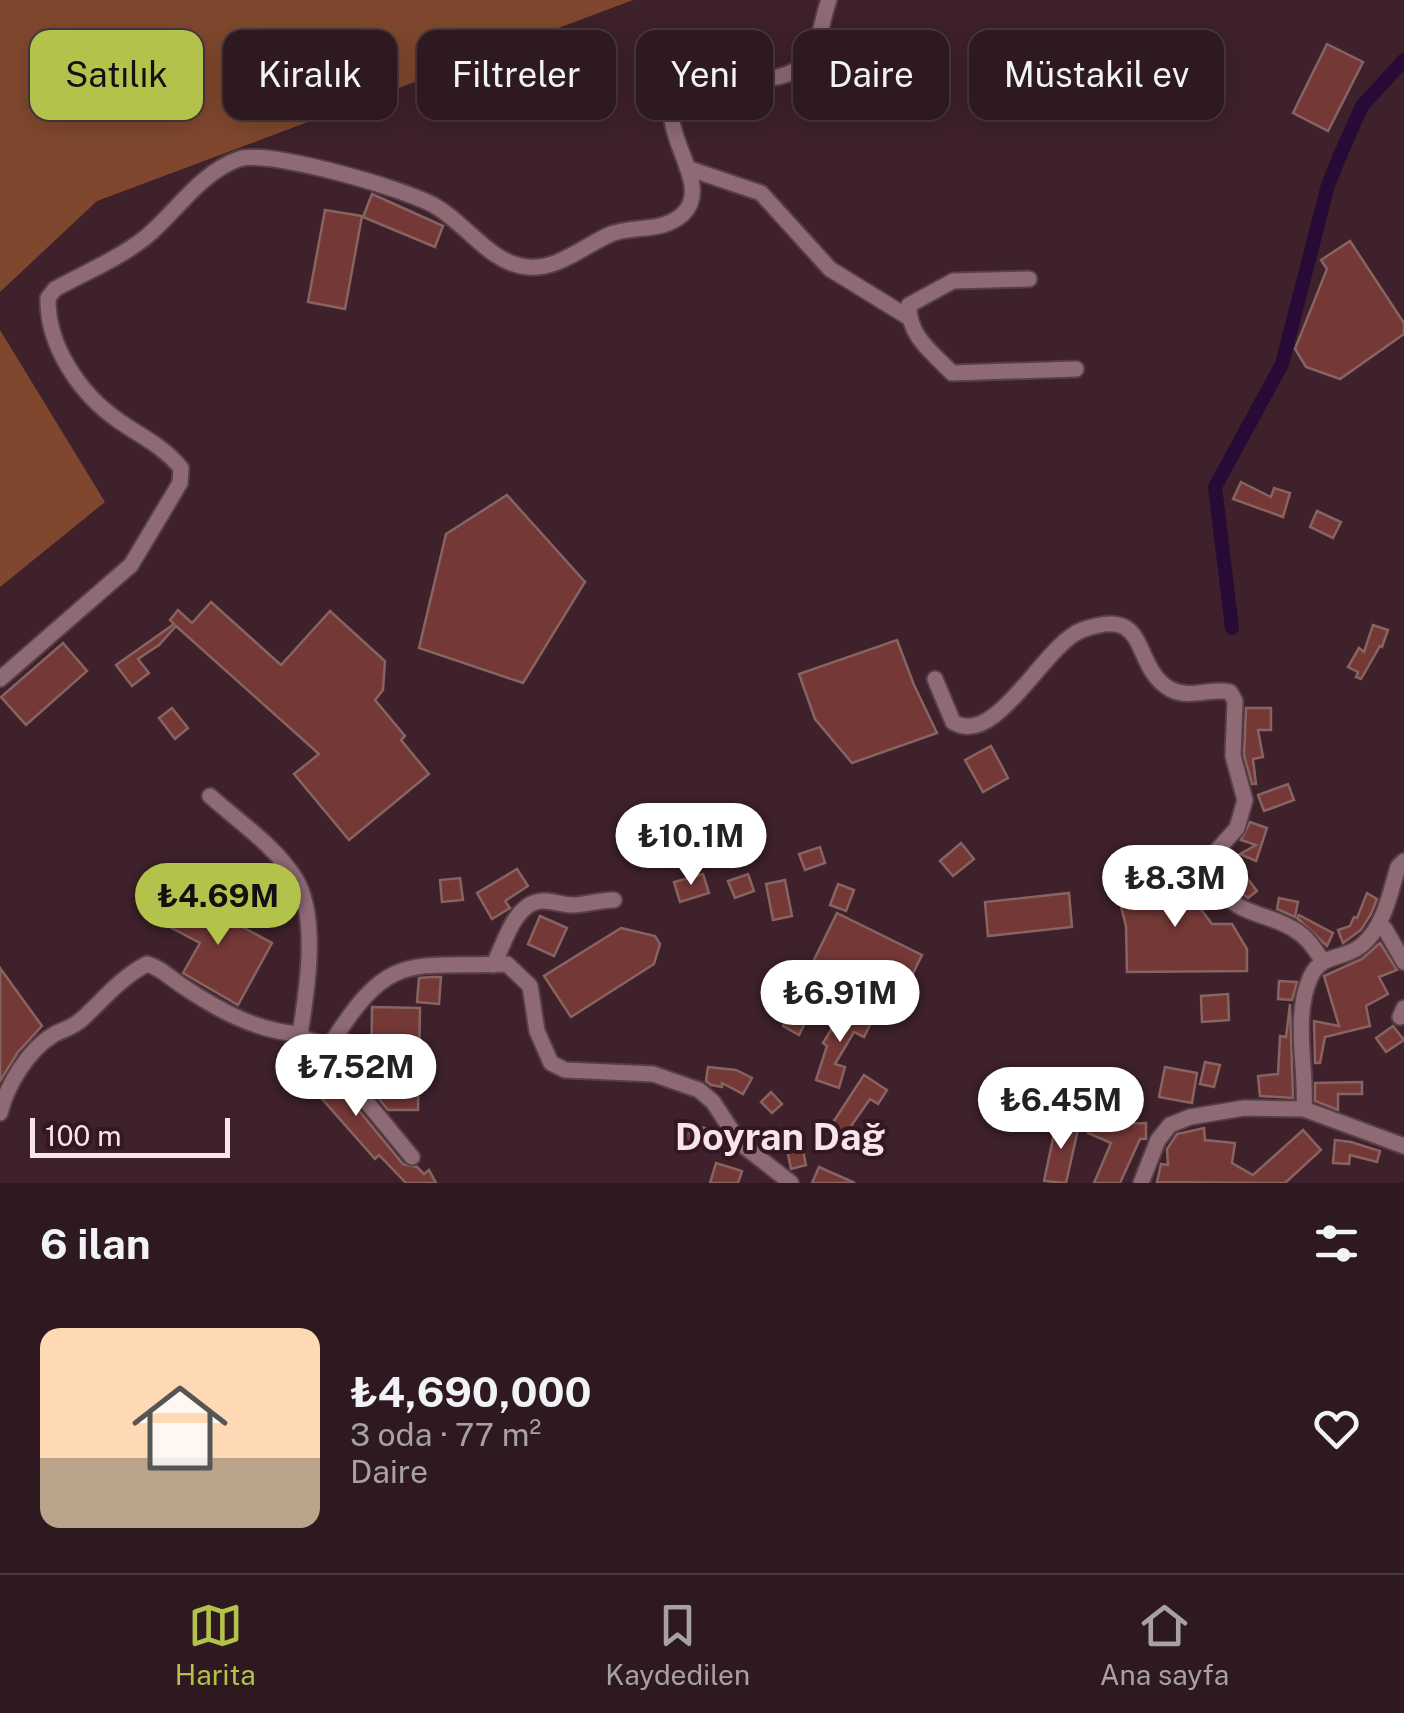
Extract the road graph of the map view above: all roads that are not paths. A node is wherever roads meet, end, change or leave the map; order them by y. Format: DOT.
graph roads {
  1 [pos="830,0"];
  2 [pos="686,168"];
  3 [pos="1029,279"];
  4 [pos="908,318"];
  5 [pos="1076,370"];
  6 [pos="0,678"];
  7 [pos="935,679"];
  8 [pos="210,796"];
  9 [pos="1404,861"];
  10 [pos="614,900"];
  11 [pos="1379,924"];
  12 [pos="1322,960"];
  13 [pos="1404,962"];
  14 [pos="493,965"];
  15 [pos="300,1034"];
  16 [pos="331,1048"];
  17 [pos="1304,1109"];
  18 [pos="0,1112"];
  19 [pos="1404,1146"];
  20 [pos="412,1157"];
  21 [pos="792,1183"];
  22 [pos="1141,1183"];
  1 -- 2 [label="street"];
  2 -- 4 [label="street"];
  2 -- 6 [label="street"];
  3 -- 4 [label="street"];
  4 -- 5 [label="street"];
  7 -- 12 [label="street"];
  8 -- 15 [label="street"];
  9 -- 11 [label="street"];
  10 -- 14 [label="street"];
  11 -- 12 [label="street"];
  11 -- 13 [label="street"];
  12 -- 17 [label="street"];
  14 -- 16 [label="street"];
  14 -- 21 [label="street"];
  15 -- 16 [label="street"];
  15 -- 18 [label="street"];
  16 -- 20 [label="street"];
  17 -- 19 [label="street"];
  17 -- 22 [label="street"];
}
